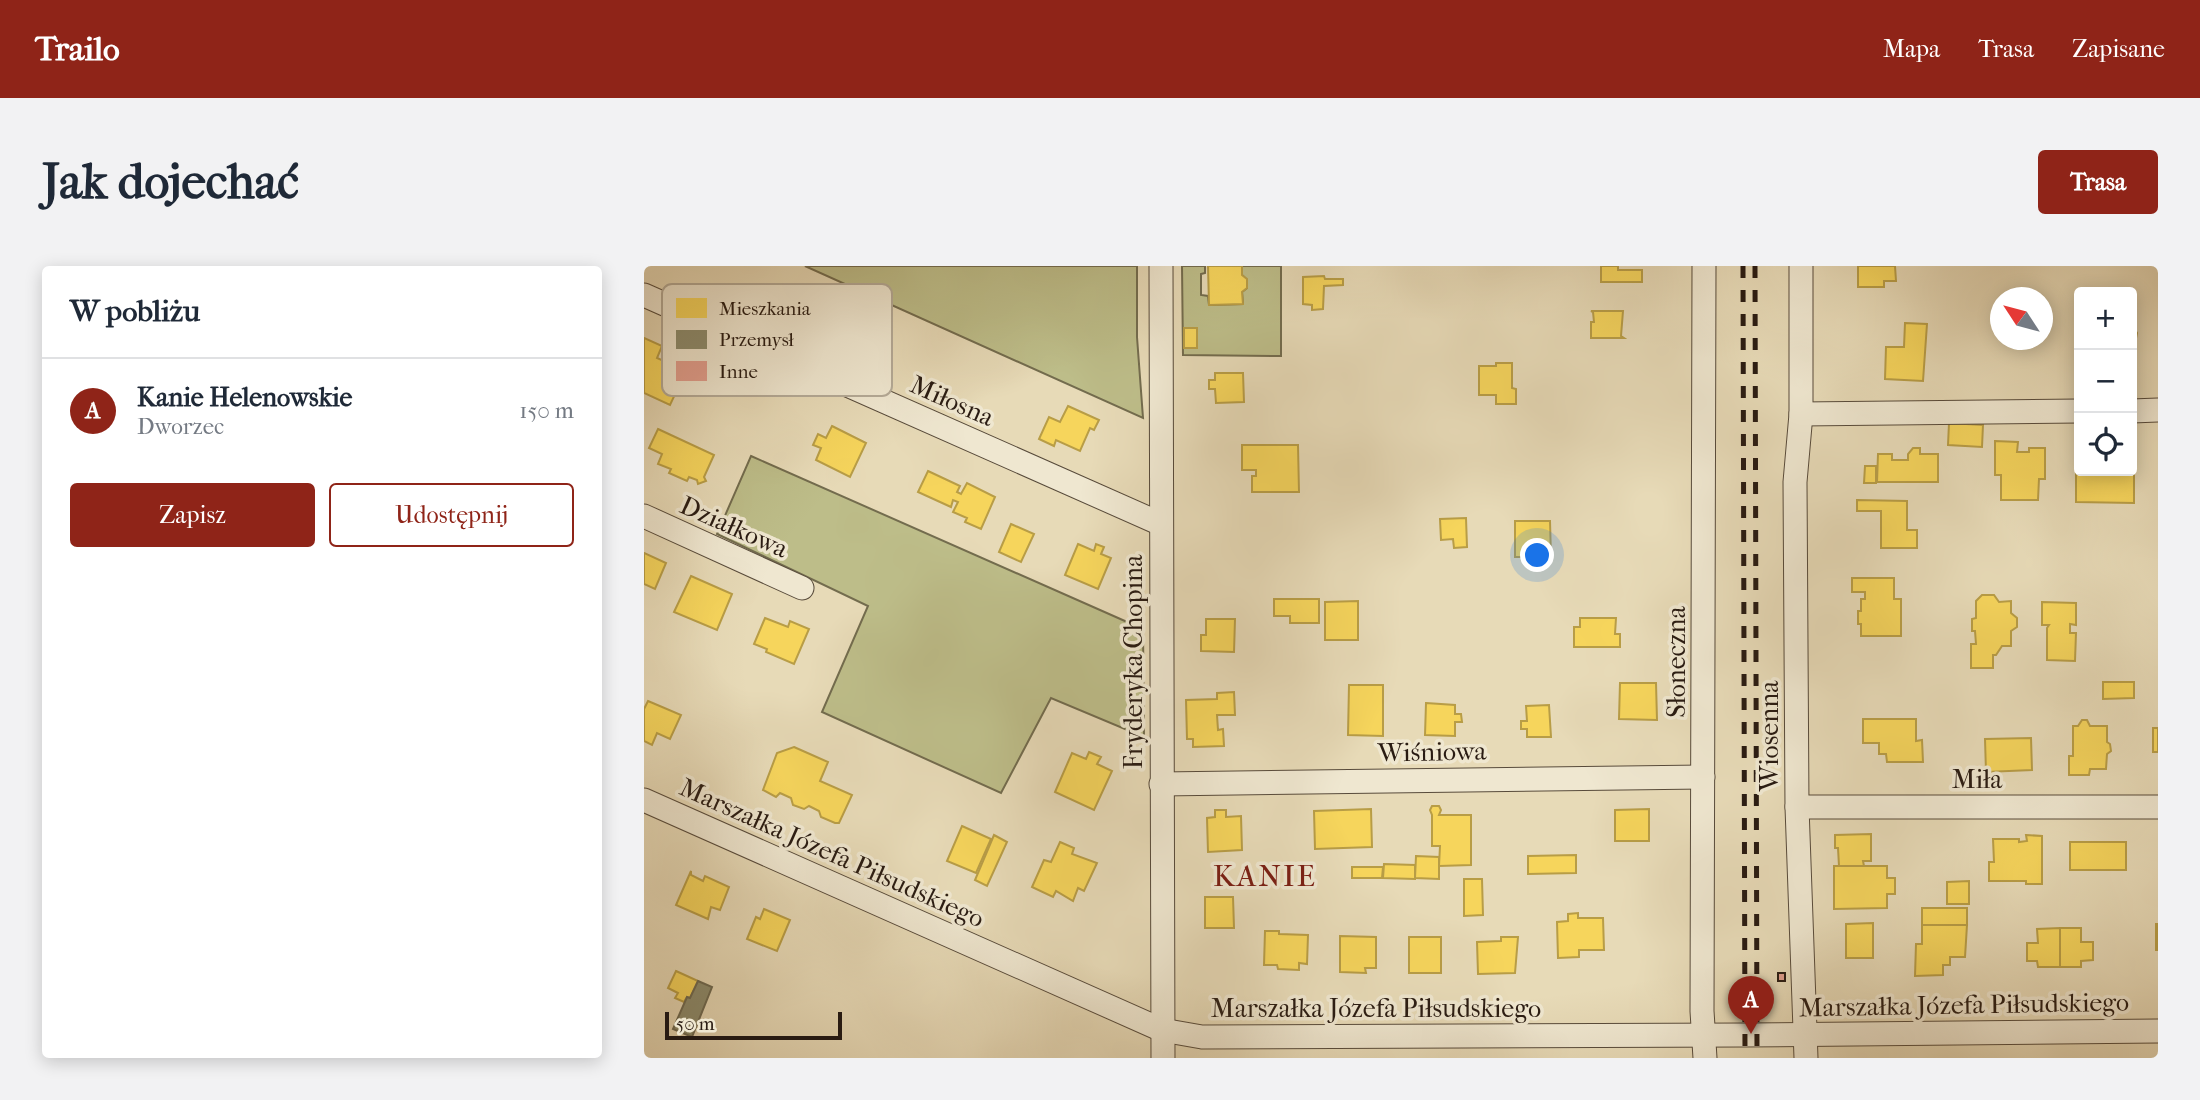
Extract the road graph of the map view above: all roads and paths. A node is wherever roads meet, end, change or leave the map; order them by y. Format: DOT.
graph roads {
  1 [pos="1161,266"];
  2 [pos="1704,266"];
  3 [pos="1801,266"];
  4 [pos="644,295"];
  5 [pos="662,303"];
  6 [pos="872,396"];
  7 [pos="2074,411"];
  8 [pos="2137,411"];
  9 [pos="2158,411"];
  10 [pos="1801,414"];
  11 [pos="644,516"];
  12 [pos="1161,524"];
  13 [pos="802,588"];
  14 [pos="1703,776"];
  15 [pos="1161,784"];
  16 [pos="644,800"];
  17 [pos="1797,807"];
  18 [pos="2158,807"];
  19 [pos="1162,1030"];
  20 [pos="2158,1031"];
  21 [pos="1703,1034"];
  22 [pos="1805,1034"];
  23 [pos="1163,1058"];
  24 [pos="1705,1058"];
  25 [pos="1806,1058"];
  1 -- 12 [label="street, Fryderyka Chopina"];
  2 -- 14 [label="street, Słoneczna"];
  3 -- 10 [label="street, Wiosenna"];
  4 -- 5 [label="street, Miłosna"];
  6 -- 12 [label="street, Miłosna"];
  7 -- 10 [label="street"];
  8 -- 9 [label="street"];
  10 -- 17 [label="street, Wiosenna"];
  11 -- 13 [label="street, Działkowa"];
  12 -- 15 [label="street, Fryderyka Chopina"];
  14 -- 15 [label="street, Wiśniowa"];
  14 -- 21 [label="street, Słoneczna"];
  15 -- 19 [label="street, Fryderyka Chopina"];
  16 -- 19 [label="street, Marszałka Józefa Piłsudskiego"];
  17 -- 18 [label="street, Miła"];
  17 -- 22 [label="street, Wiosenna"];
  19 -- 21 [label="street, Marszałka Józefa Piłsudskiego"];
  19 -- 23 [label="street, Fryderyka Chopina"];
  20 -- 22 [label="street, Marszałka Józefa Piłsudskiego"];
  21 -- 22 [label="street, Marszałka Józefa Piłsudskiego"];
  21 -- 24 [label="street, Słoneczna"];
  22 -- 25 [label="street, Wiosenna"];
}
